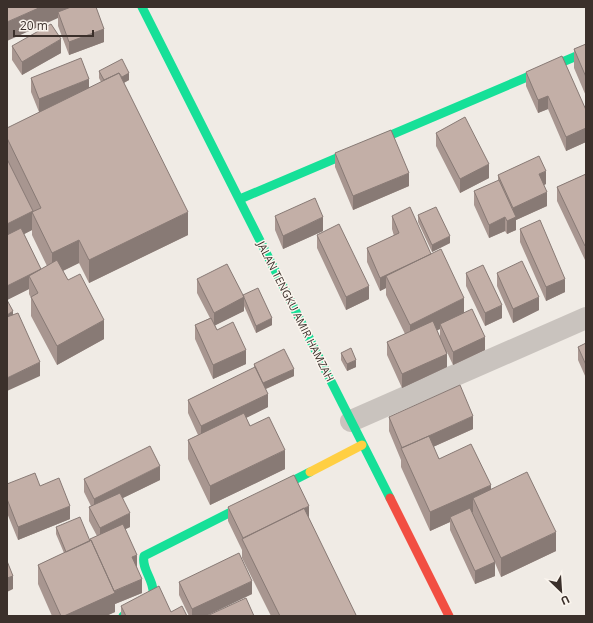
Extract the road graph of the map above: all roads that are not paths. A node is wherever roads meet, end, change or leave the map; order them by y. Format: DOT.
graph roads {
  1 [pos="142,7"];
  2 [pos="586,52"];
  3 [pos="240,199"];
  4 [pos="586,318"];
  5 [pos="351,420"];
  6 [pos="362,445"];
  7 [pos="123,616"];
  8 [pos="448,616"];
  1 -- 3 [label="main road, JALAN TENGKU AMIR HAMZAH"];
  2 -- 3 [label="main road"];
  3 -- 5 [label="main road, JALAN TENGKU AMIR HAMZAH"];
  4 -- 5 [label="street"];
  5 -- 6 [label="main road, JALAN TENGKU AMIR HAMZAH"];
  6 -- 7 [label="main road"];
  6 -- 8 [label="main road, JALAN TENGKU AMIR HAMZAH"];
}
